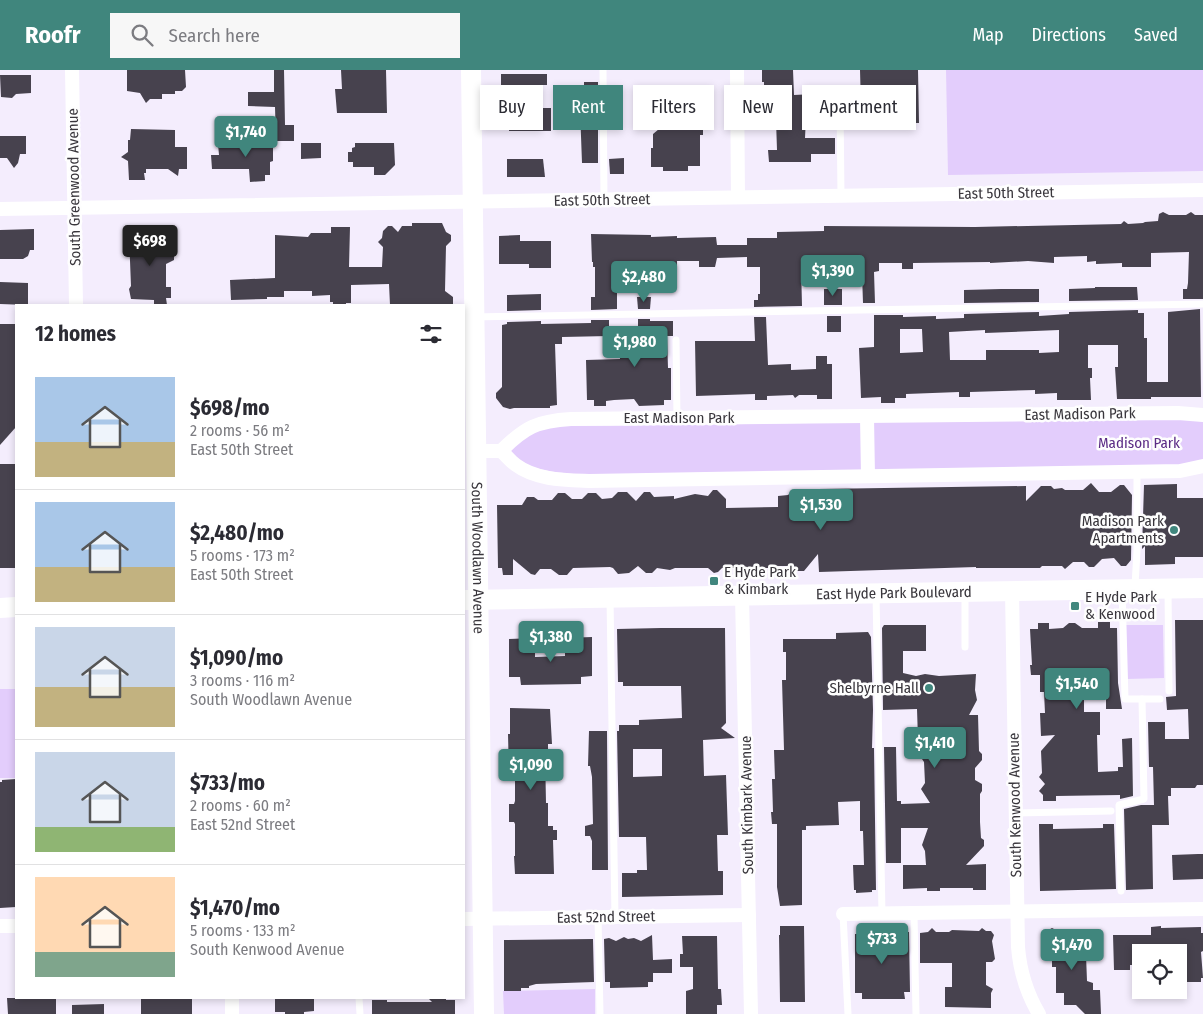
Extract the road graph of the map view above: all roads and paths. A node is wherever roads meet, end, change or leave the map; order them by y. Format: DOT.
graph roads {
  1 [pos="72,70"];
  2 [pos="471,70"];
  3 [pos="603,70"];
  4 [pos="737,70"];
  5 [pos="840,130"];
  6 [pos="1203,190"];
  7 [pos="841,196"];
  8 [pos="738,197"];
  9 [pos="604,200"];
  10 [pos="473,202"];
  11 [pos="74,208"];
  12 [pos="0,209"];
  13 [pos="76,304"];
  14 [pos="1203,304"];
  15 [pos="469,317"];
  16 [pos="676,340"];
  17 [pos="1203,415"];
  18 [pos="867,416"];
  19 [pos="677,418"];
  20 [pos="477,451"];
  21 [pos="501,451"];
  22 [pos="1203,466"];
  23 [pos="1136,472"];
  24 [pos="868,476"];
  25 [pos="1203,588"];
  26 [pos="1128,589"];
  27 [pos="1168,589"];
  28 [pos="1012,591"];
  29 [pos="965,592"];
  30 [pos="876,594"];
  31 [pos="742,596"];
  32 [pos="610,598"];
  33 [pos="471,600"];
  34 [pos="15,607"];
  35 [pos="0,608"];
  36 [pos="965,647"];
  37 [pos="1169,691"];
  38 [pos="1142,699"];
  39 [pos="1160,700"];
  40 [pos="1111,812"];
  41 [pos="1016,813"];
  42 [pos="1121,891"];
  43 [pos="1203,909"];
  44 [pos="1017,913"];
  45 [pos="844,914"];
  46 [pos="882,914"];
  47 [pos="914,914"];
  48 [pos="749,915"];
  49 [pos="598,917"];
  50 [pos="615,917"];
  51 [pos="473,919"];
  52 [pos="0,926"];
  53 [pos="15,926"];
  54 [pos="232,999"];
  55 [pos="360,999"];
  56 [pos="232,1014"];
  57 [pos="360,1014"];
  58 [pos="484,1014"];
  59 [pos="600,1014"];
  60 [pos="751,1014"];
  61 [pos="848,1014"];
  62 [pos="916,1014"];
  63 [pos="1039,1014"];
  1 -- 11 [label="street, South Greenwood Avenue"];
  2 -- 10 [label="street, South Woodlawn Avenue"];
  3 -- 9 [label="lane"];
  4 -- 8 [label="street"];
  5 -- 7 [label="lane"];
  6 -- 7 [label="street, East 50th Street"];
  7 -- 8 [label="street, East 50th Street"];
  8 -- 9 [label="street, East 50th Street"];
  9 -- 10 [label="street, East 50th Street"];
  10 -- 11 [label="street, East 50th Street"];
  10 -- 15 [label="street, South Woodlawn Avenue"];
  11 -- 12 [label="street, East 50th Street"];
  11 -- 13 [label="street, South Greenwood Avenue"];
  14 -- 15 [label="lane"];
  15 -- 20 [label="street, South Woodlawn Avenue"];
  16 -- 19 [label="lane"];
  17 -- 18 [label="street, East Madison Park"];
  18 -- 19 [label="street, East Madison Park"];
  18 -- 24 [label="street"];
  19 -- 21 [label="street, East Madison Park"];
  20 -- 21 [label="street"];
  20 -- 33 [label="street, South Woodlawn Avenue"];
  21 -- 24 [label="street"];
  22 -- 23 [label="street"];
  23 -- 24 [label="street"];
  23 -- 26 [label="lane"];
  25 -- 27 [label="street, East Hyde Park Boulevard"];
  26 -- 27 [label="street, East Hyde Park Boulevard"];
  26 -- 28 [label="street, East Hyde Park Boulevard"];
  26 -- 38 [label="lane"];
  27 -- 37 [label="lane"];
  28 -- 29 [label="street, East Hyde Park Boulevard"];
  28 -- 41 [label="street, South Kenwood Avenue"];
  29 -- 30 [label="street, East Hyde Park Boulevard"];
  29 -- 36 [label="lane"];
  30 -- 31 [label="street, East Hyde Park Boulevard"];
  30 -- 46 [label="lane"];
  31 -- 32 [label="street, East Hyde Park Boulevard"];
  31 -- 48 [label="street, South Kimbark Avenue"];
  32 -- 33 [label="street, East Hyde Park Boulevard"];
  32 -- 50 [label="lane"];
  33 -- 51 [label="street, South Woodlawn Avenue"];
  34 -- 35 [label="street"];
  38 -- 39 [label="lane"];
  38 -- 42 [label="lane"];
  40 -- 41 [label="lane"];
  41 -- 44 [label="street, South Kenwood Avenue"];
  43 -- 44 [label="street"];
  44 -- 47 [label="street"];
  44 -- 63 [label="street, South Kenwood Avenue"];
  45 -- 46 [label="street"];
  45 -- 61 [label="lane"];
  46 -- 47 [label="street"];
  47 -- 62 [label="lane"];
  48 -- 50 [label="street, East 52nd Street"];
  48 -- 60 [label="street, South Kimbark Avenue"];
  49 -- 50 [label="street, East 52nd Street"];
  49 -- 51 [label="street, East 52nd Street"];
  49 -- 59 [label="lane"];
  51 -- 58 [label="street, South Woodlawn Avenue"];
  52 -- 53 [label="street"];
  54 -- 56 [label="street"];
  55 -- 57 [label="lane"];
}
